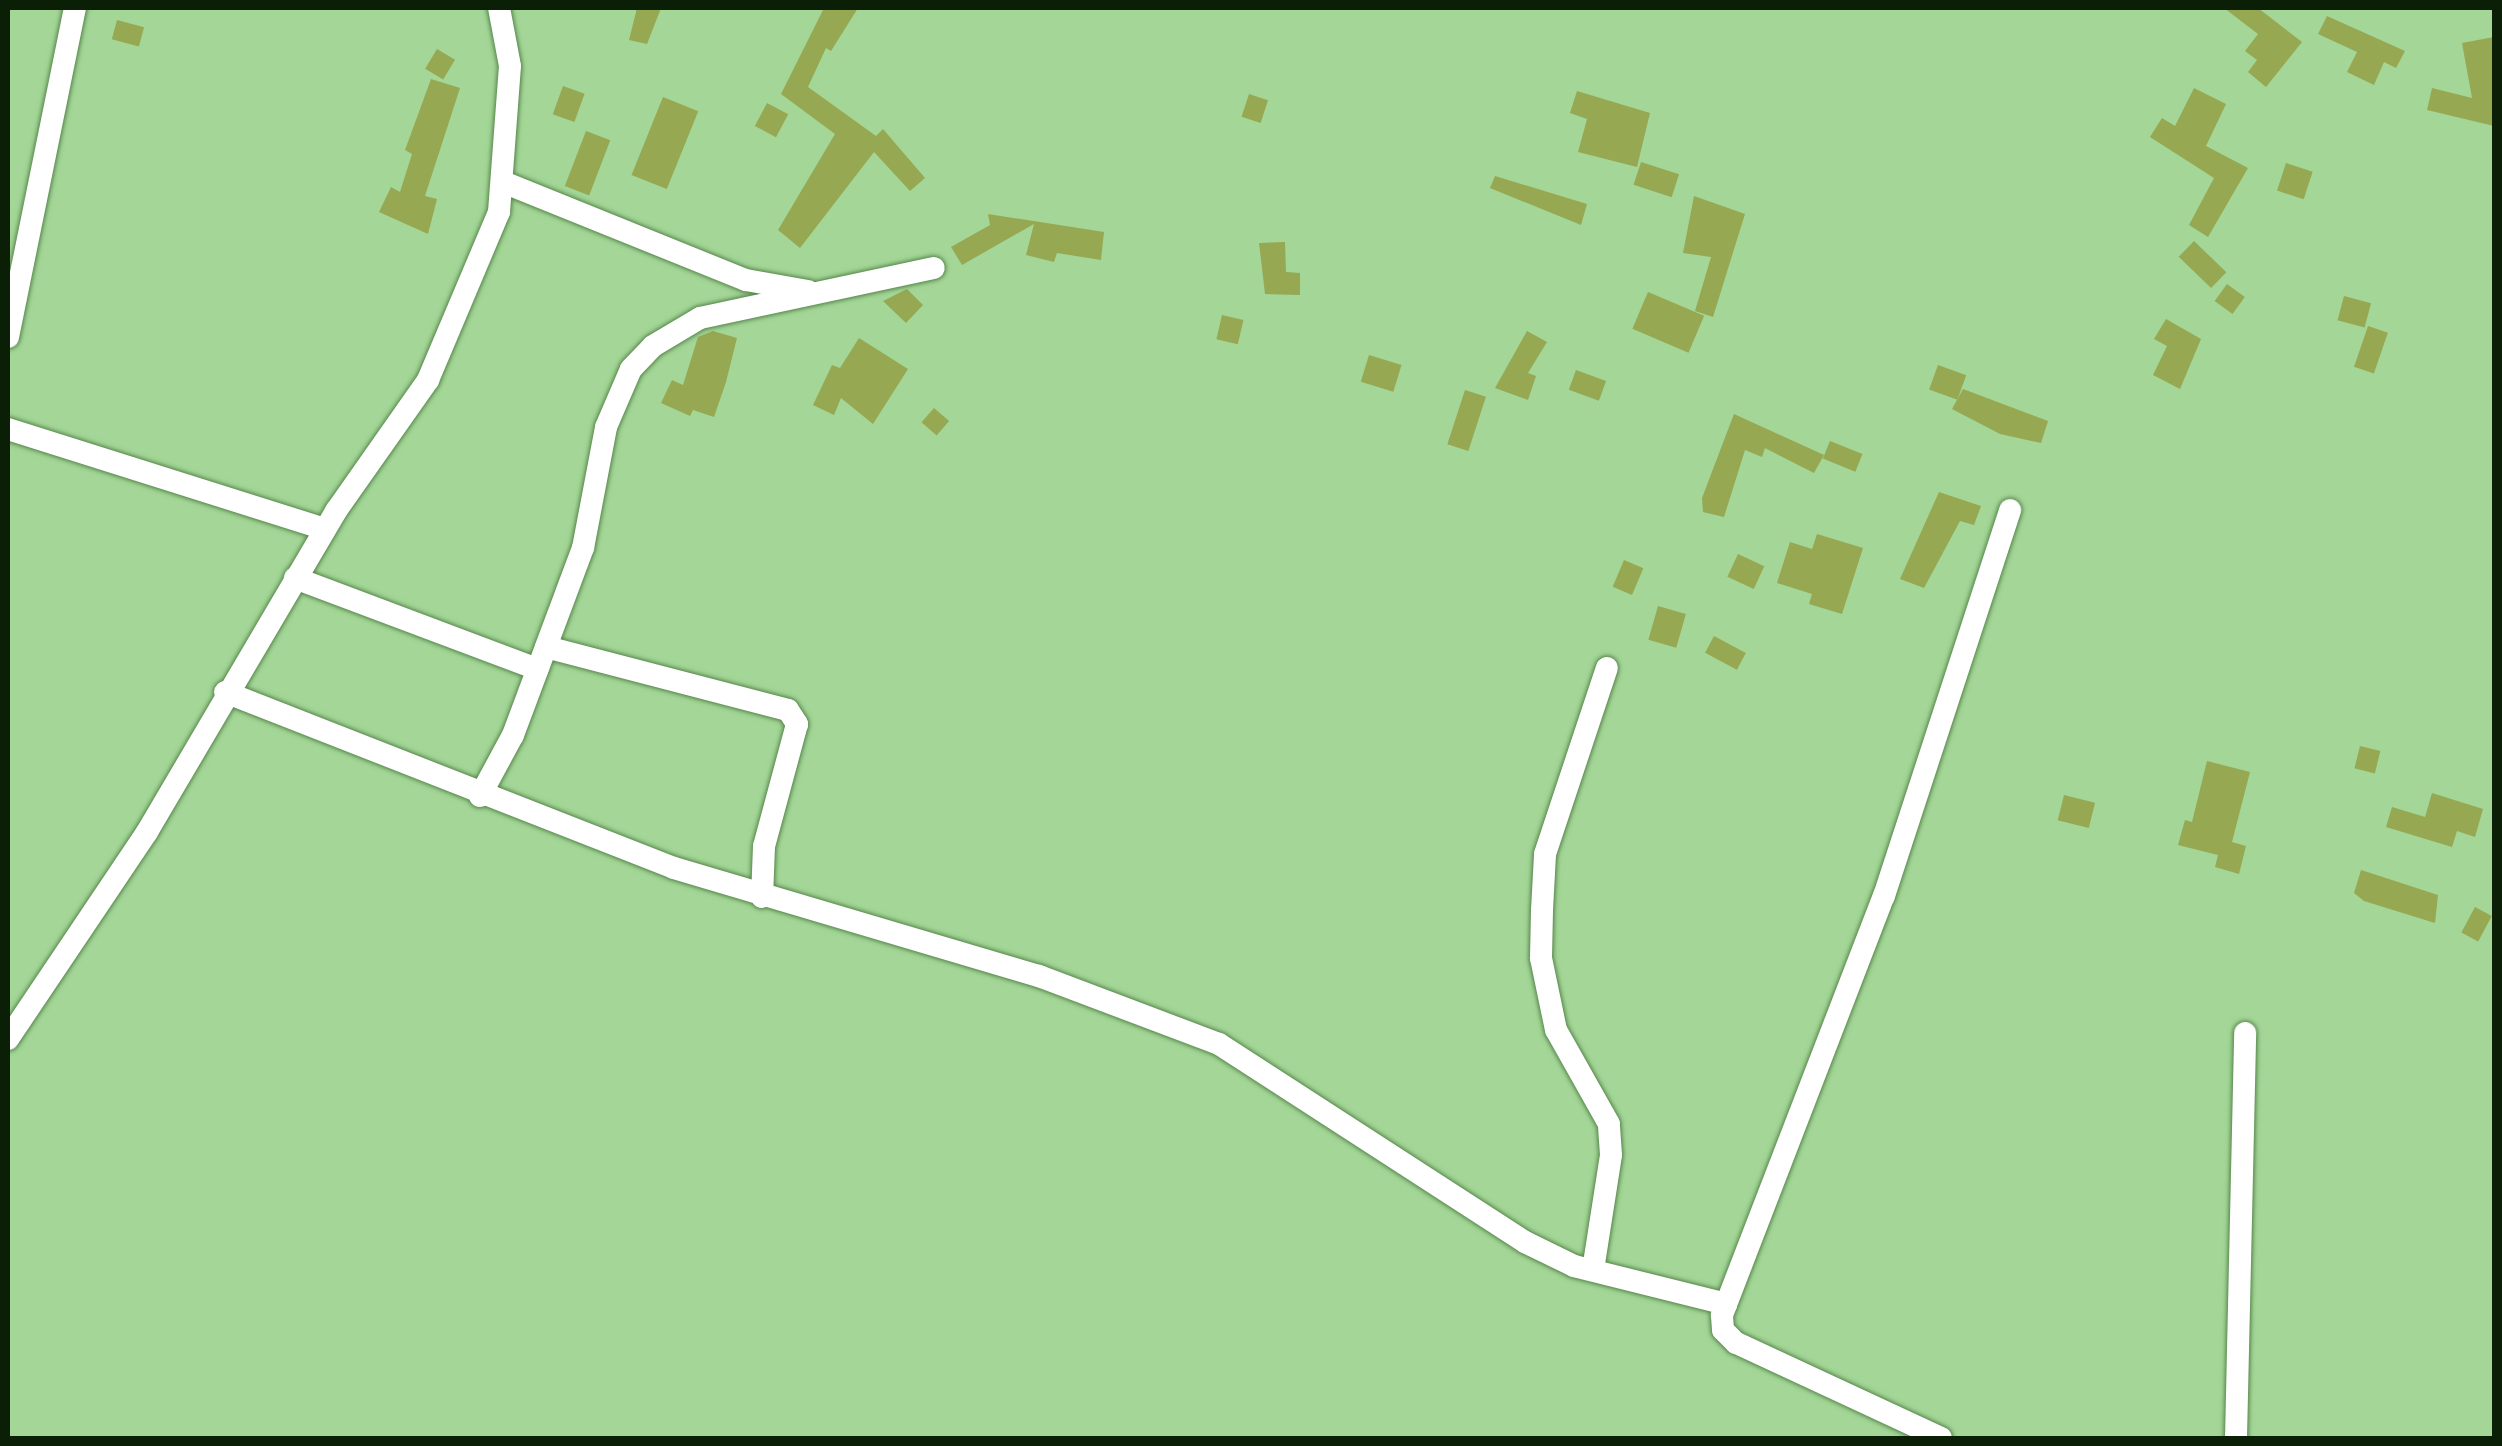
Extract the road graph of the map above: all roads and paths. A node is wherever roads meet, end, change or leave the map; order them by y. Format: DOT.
graph roads {
  1 [pos="75,8"];
  2 [pos="499,8"];
  3 [pos="504,182"];
  4 [pos="934,268"];
  5 [pos="821,293"];
  6 [pos="8,337"];
  7 [pos="8,428"];
  8 [pos="2010,510"];
  9 [pos="324,529"];
  10 [pos="295,578"];
  11 [pos="546,646"];
  12 [pos="1607,668"];
  13 [pos="537,669"];
  14 [pos="226,692"];
  15 [pos="480,796"];
  16 [pos="762,897"];
  17 [pos="2246,1033"];
  18 [pos="8,1039"];
  19 [pos="1593,1270"];
  20 [pos="1726,1304"];
  21 [pos="1941,1438"];
  22 [pos="2236,1438"];
  1 -- 6 [label="street"];
  2 -- 3 [label="street"];
  3 -- 5 [label="street"];
  3 -- 9 [label="street"];
  4 -- 5 [label="street"];
  5 -- 11 [label="street"];
  7 -- 9 [label="street"];
  8 -- 20 [label="street"];
  9 -- 10 [label="street"];
  10 -- 13 [label="street"];
  10 -- 14 [label="street"];
  11 -- 13 [label="street"];
  11 -- 16 [label="street"];
  12 -- 19 [label="street"];
  13 -- 15 [label="street"];
  14 -- 15 [label="street"];
  14 -- 18 [label="street"];
  15 -- 16 [label="street"];
  16 -- 19 [label="street"];
  17 -- 22 [label="street"];
  19 -- 20 [label="street"];
  20 -- 21 [label="street"];
}
